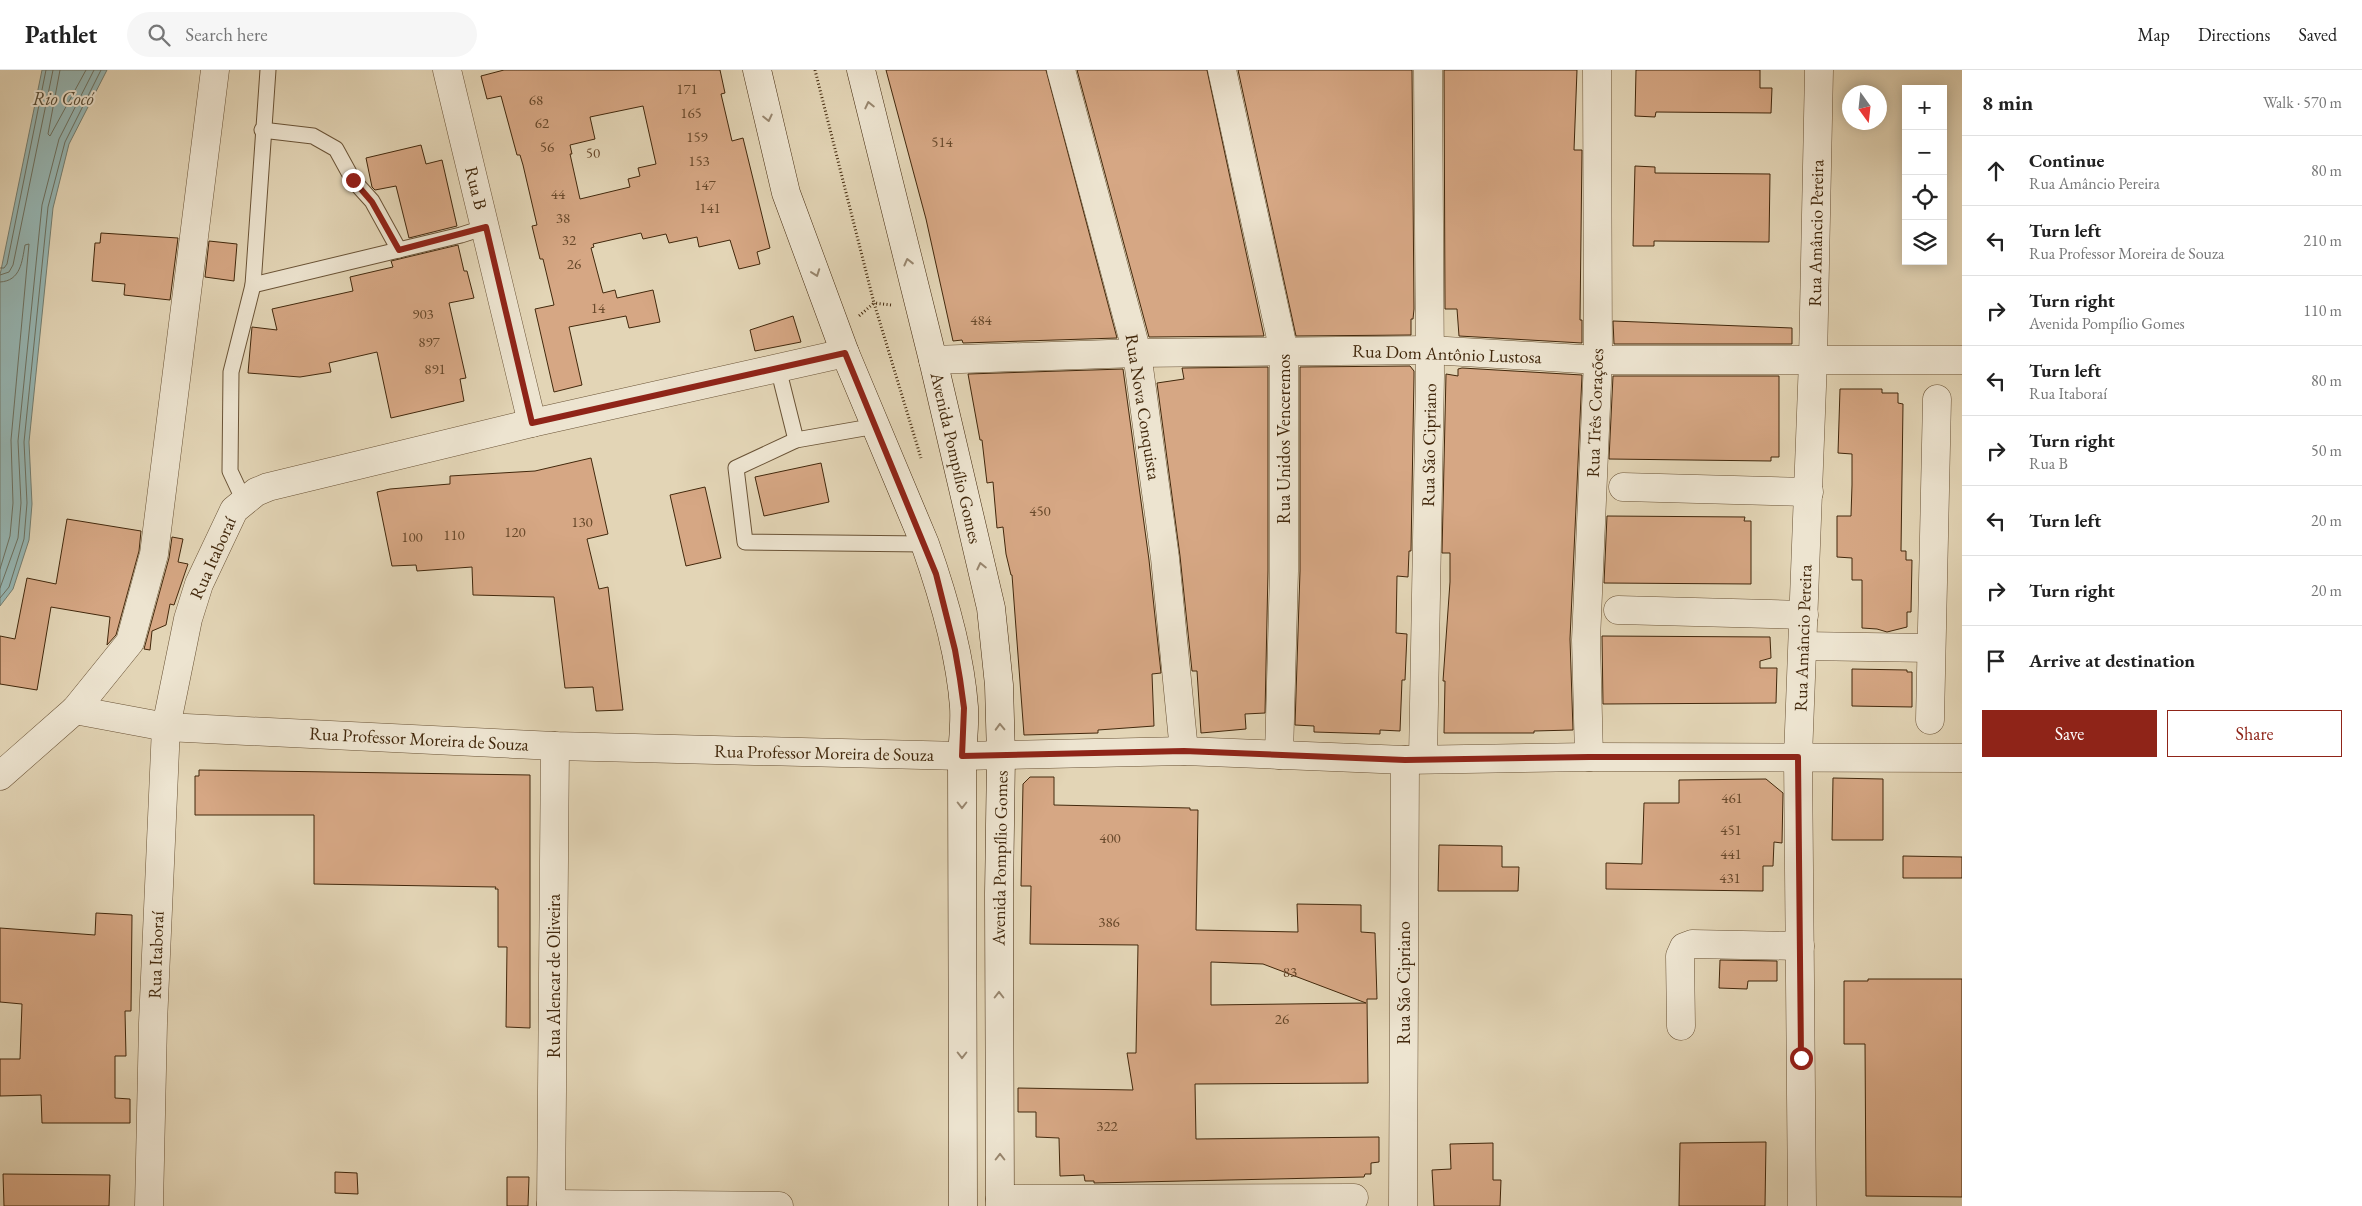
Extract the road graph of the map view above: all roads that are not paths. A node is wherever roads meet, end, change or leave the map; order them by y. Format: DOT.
graph roads {
  1 [pos="215,70"];
  2 [pos="268,70"];
  3 [pos="447,70"];
  4 [pos="757,70"];
  5 [pos="861,70"];
  6 [pos="1061,70"];
  7 [pos="1222,70"];
  8 [pos="1428,70"];
  9 [pos="1597,70"];
  10 [pos="1819,70"];
  11 [pos="262,130"];
  12 [pos="486,227"];
  13 [pos="399,250"];
  14 [pos="254,285"];
  15 [pos="842,344"];
  16 [pos="1430,350"];
  17 [pos="1284,352"];
  18 [pos="1137,353"];
  19 [pos="933,360"];
  20 [pos="1598,360"];
  21 [pos="1814,360"];
  22 [pos="1962,360"];
  23 [pos="778,368"];
  24 [pos="1937,399"];
  25 [pos="532,423"];
  26 [pos="876,426"];
  27 [pos="796,440"];
  28 [pos="1623,487"];
  29 [pos="1808,492"];
  30 [pos="244,501"];
  31 [pos="925,544"];
  32 [pos="1618,610"];
  33 [pos="1804,615"];
  34 [pos="1803,646"];
  35 [pos="1931,648"];
  36 [pos="75,710"];
  37 [pos="1930,720"];
  38 [pos="166,727"];
  39 [pos="555,746"];
  40 [pos="1184,751"];
  41 [pos="1279,755"];
  42 [pos="962,756"];
  43 [pos="1001,756"];
  44 [pos="1589,757"];
  45 [pos="1798,757"];
  46 [pos="1962,758"];
  47 [pos="1414,760"];
  48 [pos="0,776"];
  49 [pos="1800,946"];
  50 [pos="1681,1026"];
  51 [pos="1354,1198"];
  52 [pos="1000,1202"];
  53 [pos="551,1205"];
  54 [pos="149,1206"];
  55 [pos="779,1206"];
  56 [pos="963,1206"];
  57 [pos="1403,1206"];
  58 [pos="1802,1206"];
  1 -- 36 [label="street"];
  2 -- 11 [label="lane"];
  3 -- 12 [label="street, Rua B"];
  4 -- 15 [label="street, Avenida Pompílio Gomes, one-way"];
  19 -- 5 [label="street, Avenida Pompílio Gomes, one-way"];
  6 -- 18 [label="street, Rua Nova Conquista"];
  7 -- 17 [label="street, Rua Unidos Venceremos"];
  8 -- 16 [label="street, Rua São Cipriano"];
  9 -- 20 [label="street, Rua Três Corações"];
  10 -- 21 [label="street, Rua Amâncio Pereira"];
  11 -- 13 [label="lane"];
  11 -- 14 [label="lane"];
  12 -- 13 [label="lane"];
  12 -- 25 [label="street, Rua B"];
  13 -- 14 [label="lane"];
  14 -- 30 [label="lane"];
  15 -- 23 [label="street, Rua Itaboraí"];
  15 -- 26 [label="street, Avenida Pompílio Gomes"];
  16 -- 17 [label="street, Rua Dom Antônio Lustosa"];
  16 -- 20 [label="street, Rua Dom Antônio Lustosa"];
  16 -- 47 [label="street, Rua São Cipriano"];
  17 -- 18 [label="street, Rua Dom Antônio Lustosa"];
  17 -- 41 [label="street, Rua Unidos Venceremos"];
  18 -- 19 [label="street, Rua Dom Antônio Lustosa"];
  18 -- 40 [label="street, Rua Nova Conquista"];
  43 -- 19 [label="street, Avenida Pompílio Gomes, one-way"];
  20 -- 21 [label="street, Rua Dom Antônio Lustosa"];
  20 -- 44 [label="street, Rua Três Corações"];
  21 -- 22 [label="street, Rua Dom Antônio Lustosa"];
  21 -- 29 [label="street, Rua Amâncio Pereira"];
  23 -- 25 [label="street, Rua Itaboraí"];
  23 -- 27 [label="lane"];
  24 -- 35 [label="street"];
  25 -- 30 [label="street, Rua Itaboraí"];
  26 -- 27 [label="lane"];
  26 -- 31 [label="street, Avenida Pompílio Gomes"];
  27 -- 31 [label="lane"];
  28 -- 29 [label="street"];
  29 -- 33 [label="street, Rua Amâncio Pereira"];
  30 -- 38 [label="street, Rua Itaboraí"];
  31 -- 42 [label="street, Avenida Pompílio Gomes"];
  32 -- 33 [label="street"];
  33 -- 34 [label="street, Rua Amâncio Pereira"];
  34 -- 35 [label="street"];
  34 -- 45 [label="street, Rua Amâncio Pereira"];
  35 -- 37 [label="street"];
  36 -- 38 [label="street, Rua Professor Moreira de Souza"];
  36 -- 48 [label="street"];
  38 -- 39 [label="street, Rua Professor Moreira de Souza"];
  38 -- 54 [label="street, Rua Itaboraí"];
  39 -- 42 [label="street, Rua Professor Moreira de Souza"];
  39 -- 53 [label="street, Rua Alencar de Oliveira"];
  40 -- 41 [label="street, Rua Professor Moreira de Souza"];
  40 -- 43 [label="street, Rua Professor Moreira de Souza"];
  41 -- 47 [label="street, Rua Professor Moreira de Souza"];
  42 -- 43 [label="street, Rua Professor Moreira de Souza"];
  42 -- 56 [label="street, Avenida Pompílio Gomes, one-way"];
  52 -- 43 [label="street, Avenida Pompílio Gomes, one-way"];
  44 -- 45 [label="street, Rua Professor Moreira de Souza"];
  44 -- 47 [label="street, Rua Professor Moreira de Souza"];
  45 -- 46 [label="street, Rua Professor Moreira de Souza"];
  45 -- 49 [label="street, Rua Amâncio Pereira"];
  47 -- 57 [label="street, Rua São Cipriano"];
  49 -- 50 [label="street"];
  49 -- 58 [label="street, Rua Amâncio Pereira"];
  51 -- 52 [label="street"];
  53 -- 55 [label="street"];
}
